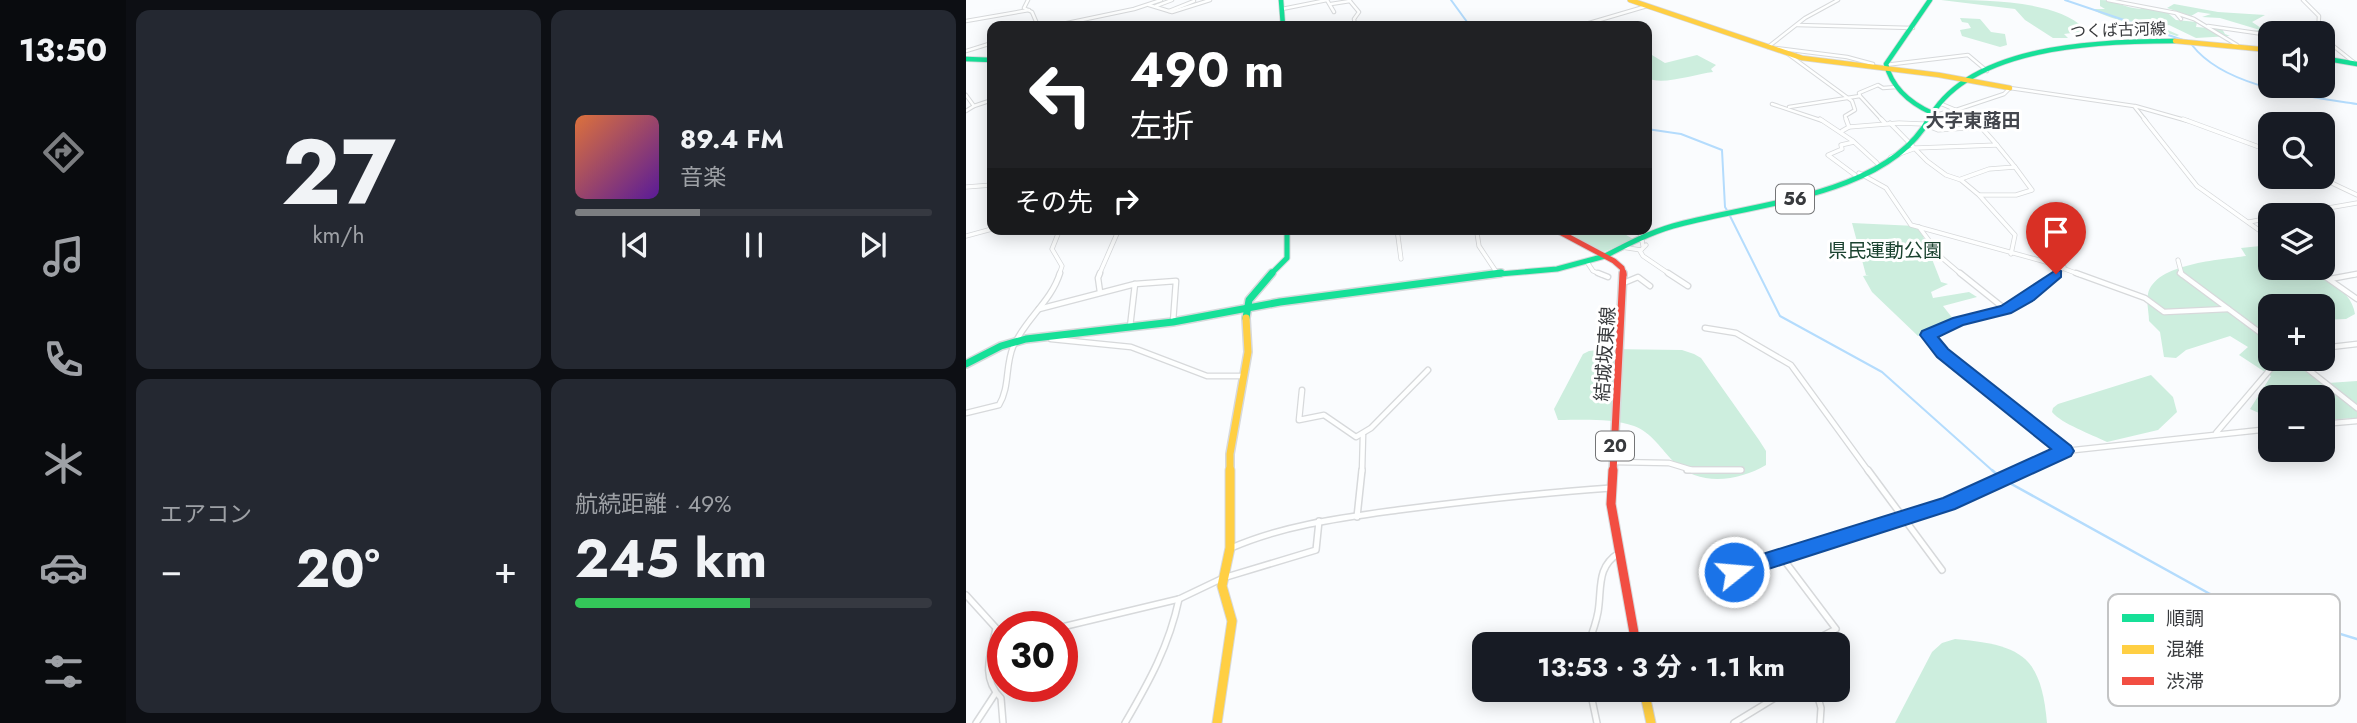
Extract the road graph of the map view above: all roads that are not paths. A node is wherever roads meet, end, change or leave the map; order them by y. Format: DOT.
graph roads {
  1 [pos="1028,0"];
  2 [pos="1161,0"];
  3 [pos="1172,0"];
  4 [pos="1210,0"];
  5 [pos="1281,0"];
  6 [pos="1630,0"];
  7 [pos="1838,0"];
  8 [pos="1930,0"];
  9 [pos="2108,0"];
  10 [pos="2303,0"];
  11 [pos="1194,1"];
  12 [pos="1349,1"];
  13 [pos="1202,3"];
  14 [pos="2138,3"];
  15 [pos="1331,4"];
  16 [pos="1149,5"];
  17 [pos="1156,6"];
  18 [pos="1647,6"];
  19 [pos="1282,9"];
  20 [pos="1029,10"];
  21 [pos="1168,11"];
  22 [pos="1334,12"];
  23 [pos="2176,13"];
  24 [pos="2181,19"];
  25 [pos="1035,21"];
  26 [pos="1080,21"];
  27 [pos="1283,21"];
  28 [pos="1355,21"];
  29 [pos="1596,21"];
  30 [pos="2319,21"];
  31 [pos="966,22"];
  32 [pos="1797,25"];
  33 [pos="2203,25"];
  34 [pos="1913,28"];
  35 [pos="2258,33"];
  36 [pos="987,45"];
  37 [pos="2237,45"];
  38 [pos="1767,47"];
  39 [pos="2335,47"];
  40 [pos="2258,48"];
  41 [pos="966,51"];
  42 [pos="1787,54"];
  43 [pos="966,59"];
  44 [pos="987,60"];
  45 [pos="2335,60"];
  46 [pos="2357,64"];
  47 [pos="1872,67"];
  48 [pos="1886,67"];
  49 [pos="1987,71"];
  50 [pos="1971,80"];
  51 [pos="1897,87"];
  52 [pos="2010,88"];
  53 [pos="966,95"];
  54 [pos="1860,96"];
  55 [pos="1850,98"];
  56 [pos="987,102"];
  57 [pos="1938,103"];
  58 [pos="1772,104"];
  59 [pos="974,106"];
  60 [pos="2134,106"];
  61 [pos="1789,107"];
  62 [pos="1956,110"];
  63 [pos="966,111"];
  64 [pos="1931,114"];
  65 [pos="1887,123"];
  66 [pos="1926,125"];
  67 [pos="1849,127"];
  68 [pos="1981,127"];
  69 [pos="1842,131"];
  70 [pos="1853,142"];
  71 [pos="1914,145"];
  72 [pos="1997,145"];
  73 [pos="2258,147"];
  74 [pos="1877,163"];
  75 [pos="2014,167"];
  76 [pos="1857,174"];
  77 [pos="1961,180"];
  78 [pos="987,185"];
  79 [pos="2335,185"];
  80 [pos="966,187"];
  81 [pos="1979,195"];
  82 [pos="2357,195"];
  83 [pos="2357,204"];
  84 [pos="2335,208"];
  85 [pos="2258,220"];
  86 [pos="2248,222"];
  87 [pos="1918,226"];
  88 [pos="2258,229"];
  89 [pos="987,230"];
  90 [pos="1652,231"];
  91 [pos="1057,235"];
  92 [pos="1116,235"];
  93 [pos="1287,235"];
  94 [pos="1398,235"];
  95 [pos="1477,235"];
  96 [pos="1565,235"];
  97 [pos="1638,235"];
  98 [pos="1641,235"];
  99 [pos="966,236"];
  100 [pos="1620,247"];
  101 [pos="1643,247"];
  102 [pos="2071,248"];
  103 [pos="2011,254"];
  104 [pos="1605,256"];
  105 [pos="1401,259"];
  106 [pos="2178,260"];
  107 [pos="1587,262"];
  108 [pos="2046,262"];
  109 [pos="2064,267"];
  110 [pos="1497,273"];
  111 [pos="2357,274"];
  112 [pos="1608,277"];
  113 [pos="2335,278"];
  114 [pos="2330,280"];
  115 [pos="1626,282"];
  116 [pos="1135,284"];
  117 [pos="1650,286"];
  118 [pos="1688,286"];
  119 [pos="1100,292"];
  120 [pos="2357,299"];
  121 [pos="1038,309"];
  122 [pos="1244,309"];
  123 [pos="2228,309"];
  124 [pos="2006,310"];
  125 [pos="1172,322"];
  126 [pos="1130,327"];
  127 [pos="1705,328"];
  128 [pos="2258,331"];
  129 [pos="1038,338"];
  130 [pos="1016,341"];
  131 [pos="2357,344"];
  132 [pos="2335,347"];
  133 [pos="966,364"];
  134 [pos="1428,370"];
  135 [pos="2269,371"];
  136 [pos="2310,371"];
  137 [pos="1243,376"];
  138 [pos="1302,390"];
  139 [pos="2357,408"];
  140 [pos="966,413"];
  141 [pos="2357,421"];
  142 [pos="2335,423"];
  143 [pos="2258,430"];
  144 [pos="2216,434"];
  145 [pos="1363,435"];
  146 [pos="2065,451"];
  147 [pos="1614,462"];
  148 [pos="1741,470"];
  149 [pos="1611,488"];
  150 [pos="1357,517"];
  151 [pos="1905,518"];
  152 [pos="1319,521"];
  153 [pos="1230,548"];
  154 [pos="1619,553"];
  155 [pos="1781,556"];
  156 [pos="1942,570"];
  157 [pos="1734,572"];
  158 [pos="1223,578"];
  159 [pos="966,595"];
  160 [pos="1179,599"];
  161 [pos="987,616"];
  162 [pos="1078,623"];
  163 [pos="1592,632"];
  164 [pos="1634,632"];
  165 [pos="1830,632"];
  166 [pos="990,702"];
  167 [pos="1001,702"];
  168 [pos="1593,702"];
  169 [pos="1647,702"];
  170 [pos="1768,702"];
  171 [pos="1819,702"];
  172 [pos="976,723"];
  173 [pos="1003,723"];
  174 [pos="1125,723"];
  175 [pos="1217,723"];
  176 [pos="1597,723"];
  177 [pos="1651,723"];
  178 [pos="1734,723"];
  179 [pos="1820,723"];
  1 -- 20 [label="street"];
  2 -- 16 [label="street"];
  3 -- 17 [label="street"];
  4 -- 13 [label="street"];
  5 -- 19 [label="street"];
  6 -- 18 [label="street"];
  7 -- 32 [label="street"];
  8 -- 34 [label="street"];
  9 -- 14 [label="street"];
  10 -- 30 [label="street"];
  11 -- 13 [label="street"];
  11 -- 21 [label="street"];
  12 -- 15 [label="street"];
  12 -- 28 [label="street"];
  13 -- 21 [label="street"];
  14 -- 23 [label="street"];
  15 -- 19 [label="street"];
  15 -- 22 [label="street"];
  16 -- 21 [label="street"];
  16 -- 26 [label="street"];
  18 -- 29 [label="street"];
  18 -- 38 [label="street"];
  19 -- 27 [label="street"];
  20 -- 25 [label="street"];
  20 -- 31 [label="street"];
  23 -- 24 [label="street"];
  23 -- 33 [label="street"];
  32 -- 34 [label="street"];
  32 -- 38 [label="street"];
  33 -- 35 [label="street"];
  33 -- 37 [label="street"];
  34 -- 48 [label="street"];
  36 -- 41 [label="street"];
  37 -- 40 [label="street, つくば古河線 / 56"];
  37 -- 49 [label="street, つくば古河線 / 56"];
  38 -- 42 [label="street"];
  38 -- 47 [label="street"];
  39 -- 46 [label="street"];
  42 -- 47 [label="street"];
  42 -- 55 [label="street"];
  43 -- 44 [label="street"];
  45 -- 46 [label="street"];
  47 -- 48 [label="street"];
  48 -- 49 [label="street"];
  48 -- 50 [label="street"];
  48 -- 51 [label="street"];
  49 -- 50 [label="street, つくば古河線 / 56"];
  50 -- 52 [label="street"];
  50 -- 57 [label="street, つくば古河線 / 56"];
  51 -- 54 [label="street"];
  51 -- 64 [label="street"];
  52 -- 60 [label="street"];
  52 -- 62 [label="street"];
  53 -- 59 [label="street"];
  54 -- 55 [label="street"];
  54 -- 65 [label="street"];
  55 -- 61 [label="street"];
  55 -- 67 [label="street"];
  56 -- 59 [label="street"];
  57 -- 62 [label="street"];
  57 -- 64 [label="street, つくば古河線 / 56"];
  58 -- 61 [label="street"];
  59 -- 63 [label="street"];
  60 -- 73 [label="street"];
  60 -- 86 [label="street"];
  61 -- 69 [label="street"];
  62 -- 64 [label="street"];
  62 -- 68 [label="street"];
  64 -- 66 [label="street, つくば古河線 / 56"];
  65 -- 66 [label="street"];
  65 -- 67 [label="street"];
  65 -- 71 [label="street"];
  66 -- 68 [label="street"];
  66 -- 71 [label="street, つくば古河線 / 56"];
  67 -- 69 [label="street"];
  68 -- 72 [label="street"];
  69 -- 70 [label="street"];
  70 -- 74 [label="street"];
  70 -- 76 [label="street"];
  71 -- 72 [label="street"];
  71 -- 74 [label="street, つくば古河線 / 56"];
  71 -- 77 [label="street"];
  72 -- 75 [label="street"];
  74 -- 76 [label="street, つくば古河線 / 56"];
  75 -- 77 [label="street"];
  75 -- 81 [label="street"];
  76 -- 87 [label="street"];
  76 -- 90 [label="street, つくば古河線 / 56"];
  77 -- 81 [label="street"];
  78 -- 80 [label="street"];
  79 -- 82 [label="street"];
  81 -- 103 [label="street"];
  83 -- 84 [label="street"];
  85 -- 86 [label="street"];
  86 -- 88 [label="street"];
  87 -- 103 [label="street"];
  87 -- 124 [label="street"];
  89 -- 99 [label="street"];
  91 -- 121 [label="street"];
  92 -- 119 [label="street"];
  93 -- 122 [label="street"];
  94 -- 105 [label="street"];
  95 -- 110 [label="street"];
  96 -- 104 [label="street, 結城坂東線"];
  97 -- 100 [label="street, つくば古河線 / 56"];
  98 -- 101 [label="street"];
  100 -- 101 [label="street"];
  100 -- 104 [label="street, つくば古河線 / 56"];
  101 -- 118 [label="street"];
  102 -- 108 [label="street"];
  103 -- 108 [label="street"];
  104 -- 107 [label="street, つくば古河線"];
  104 -- 115 [label="street, 結城坂東線"];
  106 -- 123 [label="street"];
  107 -- 110 [label="street, つくば古河線"];
  107 -- 112 [label="street"];
  108 -- 109 [label="street"];
  109 -- 123 [label="street"];
  109 -- 124 [label="street"];
  110 -- 122 [label="street, つくば古河線"];
  111 -- 113 [label="street"];
  114 -- 120 [label="street"];
  115 -- 117 [label="street"];
  115 -- 147 [label="street, 結城坂東線 / 20"];
  116 -- 119 [label="street"];
  116 -- 125 [label="street"];
  116 -- 126 [label="street"];
  119 -- 121 [label="street"];
  121 -- 130 [label="street"];
  122 -- 125 [label="street, つくば古河線"];
  122 -- 137 [label="street"];
  123 -- 128 [label="street"];
  124 -- 146 [label="street"];
  125 -- 126 [label="street, つくば古河線"];
  126 -- 129 [label="street, つくば古河線"];
  127 -- 151 [label="street"];
  129 -- 130 [label="street, つくば古河線"];
  129 -- 137 [label="street"];
  130 -- 133 [label="street, つくば古河線"];
  130 -- 140 [label="street"];
  131 -- 132 [label="street"];
  134 -- 145 [label="street"];
  135 -- 144 [label="street"];
  136 -- 139 [label="street"];
  137 -- 153 [label="street"];
  138 -- 145 [label="street"];
  141 -- 142 [label="street"];
  143 -- 144 [label="street"];
  144 -- 146 [label="street"];
  145 -- 150 [label="street"];
  146 -- 151 [label="street"];
  147 -- 148 [label="street"];
  147 -- 149 [label="street, 結城坂東線 / 20"];
  149 -- 150 [label="street"];
  149 -- 154 [label="street, 結城坂東線 / 20"];
  150 -- 152 [label="street"];
  151 -- 155 [label="street"];
  151 -- 156 [label="street"];
  152 -- 153 [label="street"];
  152 -- 158 [label="street"];
  153 -- 158 [label="street"];
  154 -- 163 [label="street"];
  154 -- 164 [label="street, 結城坂東線 / 20"];
  155 -- 157 [label="street"];
  155 -- 165 [label="street"];
  158 -- 160 [label="street"];
  158 -- 175 [label="street"];
  159 -- 161 [label="street"];
  160 -- 162 [label="street"];
  160 -- 174 [label="street"];
  166 -- 172 [label="street"];
  167 -- 173 [label="street"];
  168 -- 176 [label="street"];
  169 -- 177 [label="street"];
  170 -- 178 [label="street"];
  171 -- 179 [label="street"];
}
